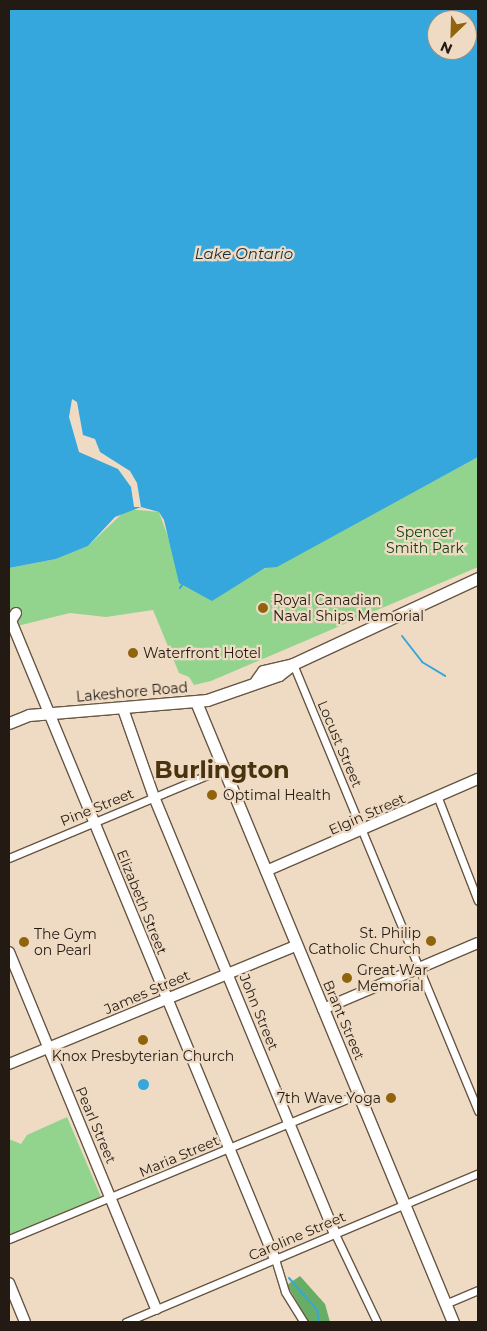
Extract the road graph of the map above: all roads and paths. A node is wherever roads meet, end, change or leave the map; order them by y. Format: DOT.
graph roads {
  1 [pos="478,579"];
  2 [pos="16,613"];
  3 [pos="293,664"];
  4 [pos="196,702"];
  5 [pos="123,709"];
  6 [pos="48,714"];
  7 [pos="9,723"];
  8 [pos="222,769"];
  9 [pos="478,779"];
  10 [pos="154,797"];
  11 [pos="438,798"];
  12 [pos="94,822"];
  13 [pos="364,831"];
  14 [pos="9,858"];
  15 [pos="266,871"];
  16 [pos="478,901"];
  17 [pos="478,943"];
  18 [pos="296,946"];
  19 [pos="9,952"];
  20 [pos="420,969"];
  21 [pos="228,973"];
  22 [pos="166,999"];
  23 [pos="323,1009"];
  24 [pos="49,1049"];
  25 [pos="9,1064"];
  26 [pos="359,1094"];
  27 [pos="478,1111"];
  28 [pos="290,1123"];
  29 [pos="229,1148"];
  30 [pos="478,1173"];
  31 [pos="112,1197"];
  32 [pos="403,1205"];
  33 [pos="335,1234"];
  34 [pos="9,1239"];
  35 [pos="275,1259"];
  36 [pos="9,1283"];
  37 [pos="478,1290"];
  38 [pos="446,1304"];
  39 [pos="156,1309"];
  40 [pos="25,1322"];
  41 [pos="126,1322"];
  42 [pos="304,1322"];
  43 [pos="377,1322"];
  44 [pos="453,1322"];
  1 -- 3 [label="main road, Lakeshore Road"];
  2 -- 6 [label="street, Elizabeth Street"];
  3 -- 4 [label="main road, Lakeshore Road"];
  3 -- 13 [label="street, Locust Street"];
  4 -- 5 [label="main road, Lakeshore Road"];
  4 -- 8 [label="main road, Brant Street"];
  5 -- 6 [label="main road, Lakeshore Road"];
  5 -- 10 [label="street, John Street"];
  6 -- 7 [label="main road, Lakeshore Road"];
  6 -- 12 [label="street, Elizabeth Street"];
  8 -- 10 [label="street, Pine Street"];
  8 -- 15 [label="main road, Brant Street"];
  9 -- 11 [label="street, Elgin Street"];
  10 -- 12 [label="street, Pine Street"];
  10 -- 21 [label="street, John Street"];
  11 -- 13 [label="street, Elgin Street"];
  11 -- 16 [label="street"];
  12 -- 14 [label="street, Pine Street"];
  12 -- 22 [label="street, Elizabeth Street"];
  13 -- 15 [label="street, Elgin Street"];
  13 -- 20 [label="street, Locust Street"];
  15 -- 18 [label="main road, Brant Street"];
  17 -- 20 [label="street"];
  18 -- 21 [label="street, James Street"];
  18 -- 23 [label="main road, Brant Street"];
  19 -- 24 [label="street, Pearl Street"];
  20 -- 23 [label="street"];
  20 -- 27 [label="street, Locust Street"];
  21 -- 22 [label="street, James Street"];
  21 -- 28 [label="street, John Street"];
  22 -- 24 [label="street, James Street"];
  22 -- 29 [label="street, Elizabeth Street"];
  23 -- 26 [label="main road, Brant Street"];
  24 -- 25 [label="street, James Street"];
  24 -- 31 [label="street, Pearl Street"];
  26 -- 28 [label="street, Maria Street"];
  26 -- 32 [label="main road, Brant Street"];
  28 -- 29 [label="street, Maria Street"];
  28 -- 33 [label="street, John Street"];
  29 -- 31 [label="street, Maria Street"];
  29 -- 35 [label="street, Elizabeth Street"];
  30 -- 32 [label="street, Caroline Street"];
  31 -- 34 [label="street, Maria Street"];
  31 -- 39 [label="street, Pearl Street"];
  32 -- 33 [label="street, Caroline Street"];
  32 -- 38 [label="main road, Brant Street"];
  33 -- 35 [label="street, Caroline Street"];
  33 -- 43 [label="street, John Street"];
  35 -- 39 [label="street, Caroline Street"];
  35 -- 42 [label="street"];
  36 -- 40 [label="street"];
  37 -- 38 [label="street"];
  38 -- 44 [label="main road, Brant Street"];
  39 -- 41 [label="street, Caroline Street"];
}
